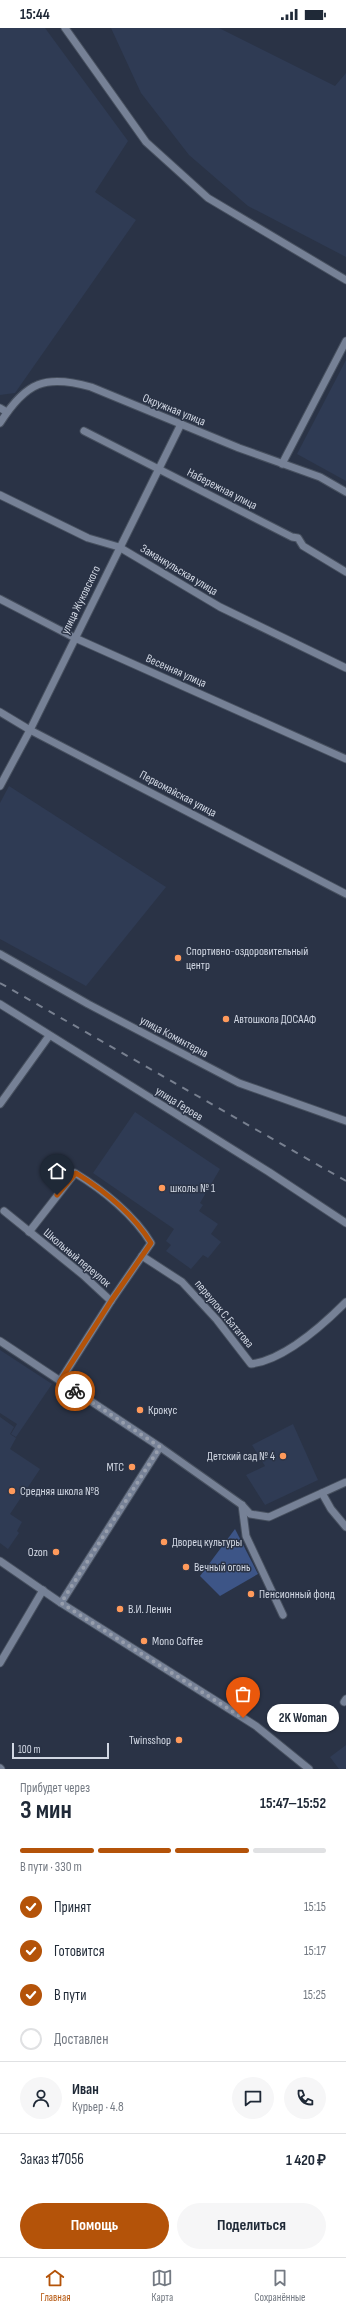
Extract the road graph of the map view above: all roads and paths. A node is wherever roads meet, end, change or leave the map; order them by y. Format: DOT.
graph roads {
  1 [pos="65,28"];
  2 [pos="346,280"];
  3 [pos="346,341"];
  4 [pos="0,408"];
  5 [pos="7,412"];
  6 [pos="0,424"];
  7 [pos="181,424"];
  8 [pos="84,431"];
  9 [pos="282,464"];
  10 [pos="158,469"];
  11 [pos="346,492"];
  12 [pos="0,495"];
  13 [pos="119,547"];
  14 [pos="346,572"];
  15 [pos="0,598"];
  16 [pos="75,638"];
  17 [pos="346,668"];
  18 [pos="0,712"];
  19 [pos="30,730"];
  20 [pos="346,758"];
  21 [pos="0,786"];
  22 [pos="346,894"];
  23 [pos="0,954"];
  24 [pos="0,1004"];
  25 [pos="49,1036"];
  26 [pos="0,1104"];
  27 [pos="346,1121"];
  28 [pos="4,1211"];
  29 [pos="346,1223"];
  30 [pos="29,1232"];
  31 [pos="142,1256"];
  32 [pos="111,1301"];
  33 [pos="346,1302"];
  34 [pos="0,1341"];
  35 [pos="60,1381"];
  36 [pos="160,1447"];
  37 [pos="346,1482"];
  38 [pos="322,1493"];
  39 [pos="242,1505"];
  40 [pos="346,1528"];
  41 [pos="0,1560"];
  42 [pos="43,1590"];
  43 [pos="61,1603"];
  44 [pos="283,1615"];
  45 [pos="0,1663"];
  46 [pos="309,1769"];
  1 -- 2 [label="street"];
  3 -- 9 [label="street"];
  4 -- 5 [label="street"];
  5 -- 6 [label="street, Окружная улица"];
  5 -- 7 [label="street, Окружная улица"];
  7 -- 9 [label="street, Окружная улица"];
  7 -- 10 [label="street, улица Жуковского"];
  8 -- 10 [label="street, Набережная улица"];
  9 -- 11 [label="street, Окружная улица"];
  10 -- 13 [label="street, улица Жуковского"];
  10 -- 14 [label="street, Набережная улица"];
  12 -- 13 [label="street, Заманкульская улица"];
  13 -- 16 [label="street, улица Жуковского"];
  13 -- 17 [label="street, Заманкульская улица"];
  15 -- 16 [label="street, Весенняя улица"];
  16 -- 19 [label="street, улица Жуковского"];
  16 -- 20 [label="street, Весенняя улица"];
  18 -- 19 [label="street, Первомайская улица"];
  19 -- 21 [label="street, улица Жуковского"];
  19 -- 22 [label="street, Первомайская улица"];
  23 -- 27 [label="street, улица Коминтерна"];
  24 -- 25 [label="street, улица Героев"];
  25 -- 26 [label="street"];
  25 -- 29 [label="street, улица Героев"];
  28 -- 30 [label="street, Школьный переулок"];
  30 -- 31 [label="street, Школьный переулок"];
  30 -- 32 [label="street, Школьный переулок"];
  31 -- 32 [label="street, Школьный переулок"];
  31 -- 33 [label="street, переулок С.Батагова"];
  32 -- 35 [label="street, Школьный переулок"];
  34 -- 35 [label="street"];
  35 -- 36 [label="street"];
  36 -- 39 [label="street"];
  36 -- 43 [label="street"];
  37 -- 38 [label="street"];
  38 -- 39 [label="street"];
  38 -- 40 [label="street"];
  39 -- 44 [label="street"];
  41 -- 42 [label="street"];
  42 -- 43 [label="street"];
  42 -- 45 [label="street"];
  43 -- 46 [label="street"];
}
